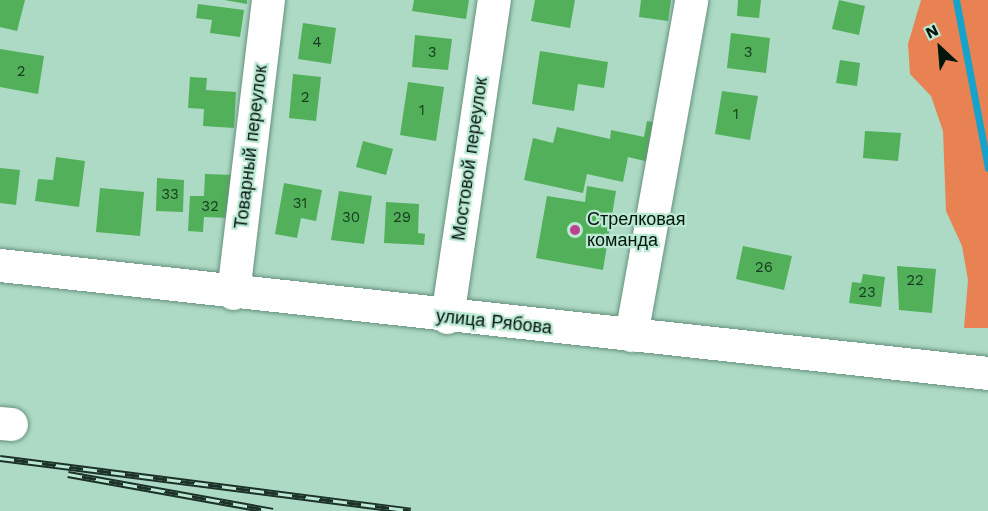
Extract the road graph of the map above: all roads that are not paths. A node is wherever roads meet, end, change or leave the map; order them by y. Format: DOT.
graph roads {
  1 [pos="268,0"];
  2 [pos="494,0"];
  3 [pos="692,0"];
  4 [pos="0,265"];
  5 [pos="233,293"];
  6 [pos="447,317"];
  7 [pos="631,335"];
  8 [pos="988,373"];
  1 -- 5 [label="street, Товарный переулок"];
  2 -- 6 [label="street, Мостовой переулок"];
  3 -- 7 [label="street"];
  4 -- 5 [label="street, улица Рябова"];
  5 -- 6 [label="street, улица Рябова"];
  6 -- 7 [label="street, улица Рябова"];
  7 -- 8 [label="street, улица Рябова"];
}
